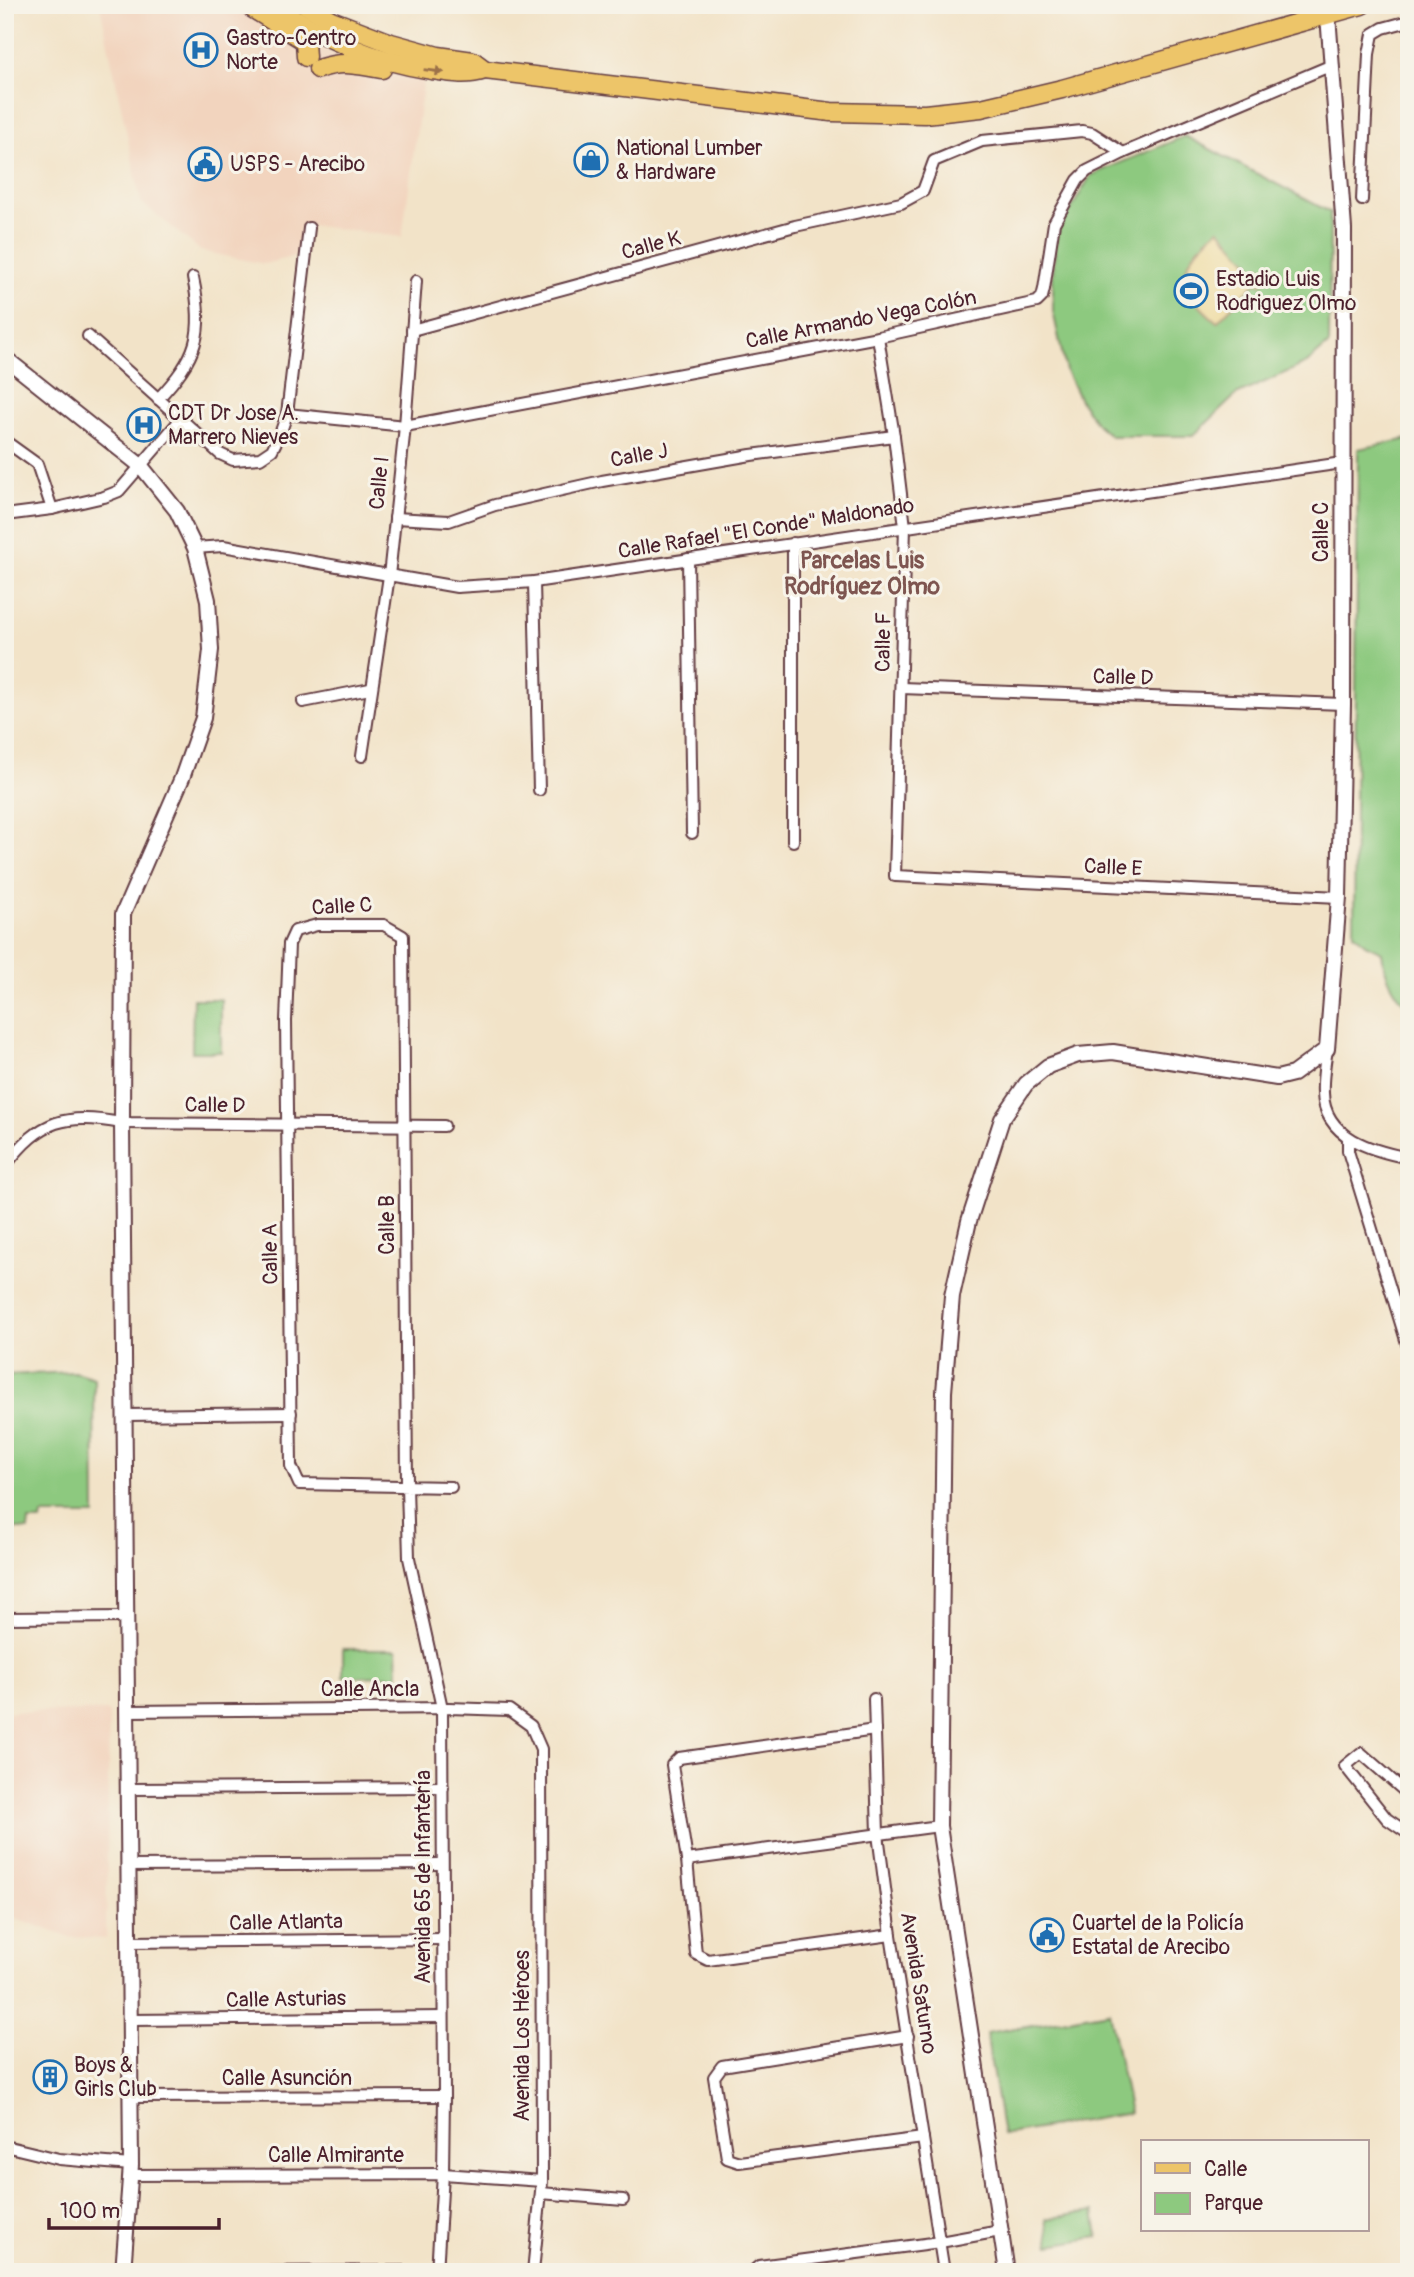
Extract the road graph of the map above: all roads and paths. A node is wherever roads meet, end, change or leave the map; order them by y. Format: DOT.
graph roads {
  1 [pos="247,5"];
  2 [pos="274,5"];
  3 [pos="306,5"];
  4 [pos="1362,5"];
  5 [pos="1328,15"];
  6 [pos="1409,21"];
  7 [pos="1332,65"];
  8 [pos="407,67"];
  9 [pos="485,70"];
  10 [pos="1123,153"];
  11 [pos="1362,200"];
  12 [pos="309,228"];
  13 [pos="193,278"];
  14 [pos="416,281"];
  15 [pos="412,330"];
  16 [pos="88,336"];
  17 [pos="878,337"];
  18 [pos="5,358"];
  19 [pos="158,399"];
  20 [pos="286,414"];
  21 [pos="180,420"];
  22 [pos="405,426"];
  23 [pos="894,436"];
  24 [pos="5,441"];
  25 [pos="1342,463"];
  26 [pos="141,466"];
  27 [pos="52,509"];
  28 [pos="5,514"];
  29 [pos="395,518"];
  30 [pos="905,527"];
  31 [pos="793,543"];
  32 [pos="195,548"];
  33 [pos="688,559"];
  34 [pos="389,576"];
  35 [pos="534,582"];
  36 [pos="901,688"];
  37 [pos="370,689"];
  38 [pos="303,702"];
  39 [pos="1343,704"];
  40 [pos="362,756"];
  41 [pos="539,790"];
  42 [pos="692,833"];
  43 [pos="793,841"];
  44 [pos="895,866"];
  45 [pos="1339,897"];
  46 [pos="295,931"];
  47 [pos="404,964"];
  48 [pos="1326,1049"];
  49 [pos="122,1123"];
  50 [pos="288,1125"];
  51 [pos="406,1126"];
  52 [pos="444,1126"];
  53 [pos="1348,1139"];
  54 [pos="1409,1158"];
  55 [pos="5,1166"];
  56 [pos="1409,1350"];
  57 [pos="291,1413"];
  58 [pos="126,1415"];
  59 [pos="407,1486"];
  60 [pos="451,1487"];
  61 [pos="128,1617"];
  62 [pos="5,1618"];
  63 [pos="874,1699"];
  64 [pos="442,1708"];
  65 [pos="128,1711"];
  66 [pos="875,1730"];
  67 [pos="443,1787"];
  68 [pos="129,1789"];
  69 [pos="1409,1795"];
  70 [pos="541,1801"];
  71 [pos="939,1826"];
  72 [pos="878,1834"];
  73 [pos="1409,1834"];
  74 [pos="687,1860"];
  75 [pos="442,1864"];
  76 [pos="129,1866"];
  77 [pos="891,1935"];
  78 [pos="443,1939"];
  79 [pos="129,1942"];
  80 [pos="443,2017"];
  81 [pos="130,2020"];
  82 [pos="908,2036"];
  83 [pos="444,2096"];
  84 [pos="131,2097"];
  85 [pos="923,2138"];
  86 [pos="5,2146"];
  87 [pos="131,2170"];
  88 [pos="443,2174"];
  89 [pos="542,2187"];
  90 [pos="623,2200"];
  91 [pos="1000,2231"];
  92 [pos="940,2242"];
  93 [pos="437,2271"];
  94 [pos="123,2272"];
  95 [pos="238,2272"];
  96 [pos="533,2272"];
  97 [pos="752,2272"];
  98 [pos="944,2272"];
  99 [pos="1007,2272"];
  1 -- 8 [label="main road"];
  2 -- 8 [label="main road"];
  3 -- 9 [label="main road"];
  4 -- 5 [label="main road"];
  5 -- 7 [label="street, Calle C"];
  5 -- 9 [label="main road"];
  6 -- 11 [label="street"];
  7 -- 10 [label="street, Calle Armando Vega Colón"];
  7 -- 25 [label="street, Calle C"];
  8 -- 9 [label="main road, one-way"];
  10 -- 15 [label="street, Calle K"];
  10 -- 17 [label="street, Calle Armando Vega Colón"];
  12 -- 20 [label="street"];
  13 -- 19 [label="street"];
  14 -- 15 [label="street, Calle I"];
  15 -- 22 [label="street, Calle I"];
  16 -- 19 [label="street"];
  17 -- 22 [label="street, Calle Armando Vega Colón"];
  17 -- 23 [label="street, Calle F"];
  18 -- 26 [label="street"];
  19 -- 21 [label="street"];
  20 -- 21 [label="street"];
  20 -- 22 [label="street, Calle Armando Vega Colón"];
  21 -- 26 [label="street"];
  22 -- 29 [label="street, Calle I"];
  23 -- 29 [label="street, Calle J"];
  23 -- 30 [label="street, Calle F"];
  24 -- 27 [label="street"];
  25 -- 30 [label="street, Calle Rafael \"El Conde\" Maldonado"];
  25 -- 39 [label="street, Calle C"];
  26 -- 27 [label="street"];
  26 -- 32 [label="street"];
  27 -- 28 [label="street"];
  29 -- 34 [label="street, Calle I"];
  30 -- 31 [label="street, Calle Rafael \"El Conde\" Maldonado"];
  30 -- 36 [label="street, Calle F"];
  31 -- 33 [label="street, Calle Rafael \"El Conde\" Maldonado"];
  31 -- 43 [label="street"];
  32 -- 34 [label="street, Calle Rafael \"El Conde\" Maldonado"];
  32 -- 49 [label="street"];
  33 -- 35 [label="street, Calle Rafael \"El Conde\" Maldonado"];
  33 -- 42 [label="street"];
  34 -- 35 [label="street, Calle Rafael \"El Conde\" Maldonado"];
  34 -- 37 [label="street, Calle I"];
  35 -- 41 [label="street"];
  36 -- 39 [label="street, Calle D"];
  36 -- 44 [label="street, Calle F"];
  37 -- 38 [label="street"];
  37 -- 40 [label="street, Calle I"];
  39 -- 45 [label="street, Calle C"];
  44 -- 45 [label="street, Calle E"];
  45 -- 48 [label="street, Calle C"];
  46 -- 47 [label="street, Calle C"];
  46 -- 50 [label="street, Calle A"];
  47 -- 51 [label="street, Calle B"];
  48 -- 53 [label="street"];
  48 -- 71 [label="street"];
  49 -- 50 [label="street, Calle D"];
  49 -- 55 [label="street, Calle D"];
  49 -- 58 [label="street"];
  50 -- 51 [label="street, Calle D"];
  50 -- 57 [label="street, Calle A"];
  51 -- 52 [label="street, Calle D"];
  51 -- 59 [label="street, Calle B"];
  53 -- 54 [label="street"];
  53 -- 56 [label="street"];
  57 -- 58 [label="street"];
  57 -- 59 [label="street"];
  58 -- 61 [label="street"];
  59 -- 60 [label="street"];
  59 -- 64 [label="street, Avenida 65 de Infantería"];
  61 -- 62 [label="street"];
  61 -- 65 [label="street"];
  63 -- 66 [label="street, Avenida Saturno"];
  64 -- 65 [label="street, Calle Ancla"];
  64 -- 67 [label="street, Avenida 65 de Infantería"];
  64 -- 70 [label="street, Calle Ancla"];
  65 -- 68 [label="street"];
  66 -- 72 [label="street, Avenida Saturno"];
  66 -- 74 [label="street"];
  67 -- 68 [label="street"];
  67 -- 75 [label="street, Avenida 65 de Infantería"];
  68 -- 76 [label="street"];
  69 -- 73 [label="street"];
  70 -- 89 [label="street, Avenida Los Héroes"];
  71 -- 72 [label="street"];
  71 -- 91 [label="street"];
  72 -- 74 [label="street"];
  72 -- 77 [label="street, Avenida Saturno"];
  74 -- 77 [label="street"];
  75 -- 76 [label="street"];
  75 -- 78 [label="street, Avenida 65 de Infantería"];
  76 -- 79 [label="street"];
  77 -- 82 [label="street, Avenida Saturno"];
  78 -- 79 [label="street, Calle Atlanta"];
  78 -- 80 [label="street, Avenida 65 de Infantería"];
  79 -- 81 [label="street"];
  80 -- 81 [label="street, Calle Asturias"];
  80 -- 83 [label="street, Avenida 65 de Infantería"];
  81 -- 84 [label="street"];
  82 -- 85 [label="street, Avenida Saturno"];
  82 -- 85 [label="street"];
  83 -- 84 [label="street, Calle Asunción"];
  83 -- 88 [label="street, Avenida 65 de Infantería"];
  84 -- 87 [label="street"];
  85 -- 92 [label="street, Avenida Saturno"];
  86 -- 87 [label="street"];
  87 -- 88 [label="street, Calle Almirante"];
  87 -- 94 [label="street"];
  88 -- 89 [label="street, Calle Almirante"];
  88 -- 93 [label="street, Avenida 65 de Infantería"];
  89 -- 90 [label="street, Calle Almirante"];
  89 -- 96 [label="street, Avenida Los Héroes"];
  91 -- 92 [label="street"];
  91 -- 99 [label="street"];
  92 -- 97 [label="street"];
  92 -- 98 [label="street, Avenida Saturno"];
  93 -- 95 [label="street"];
}
